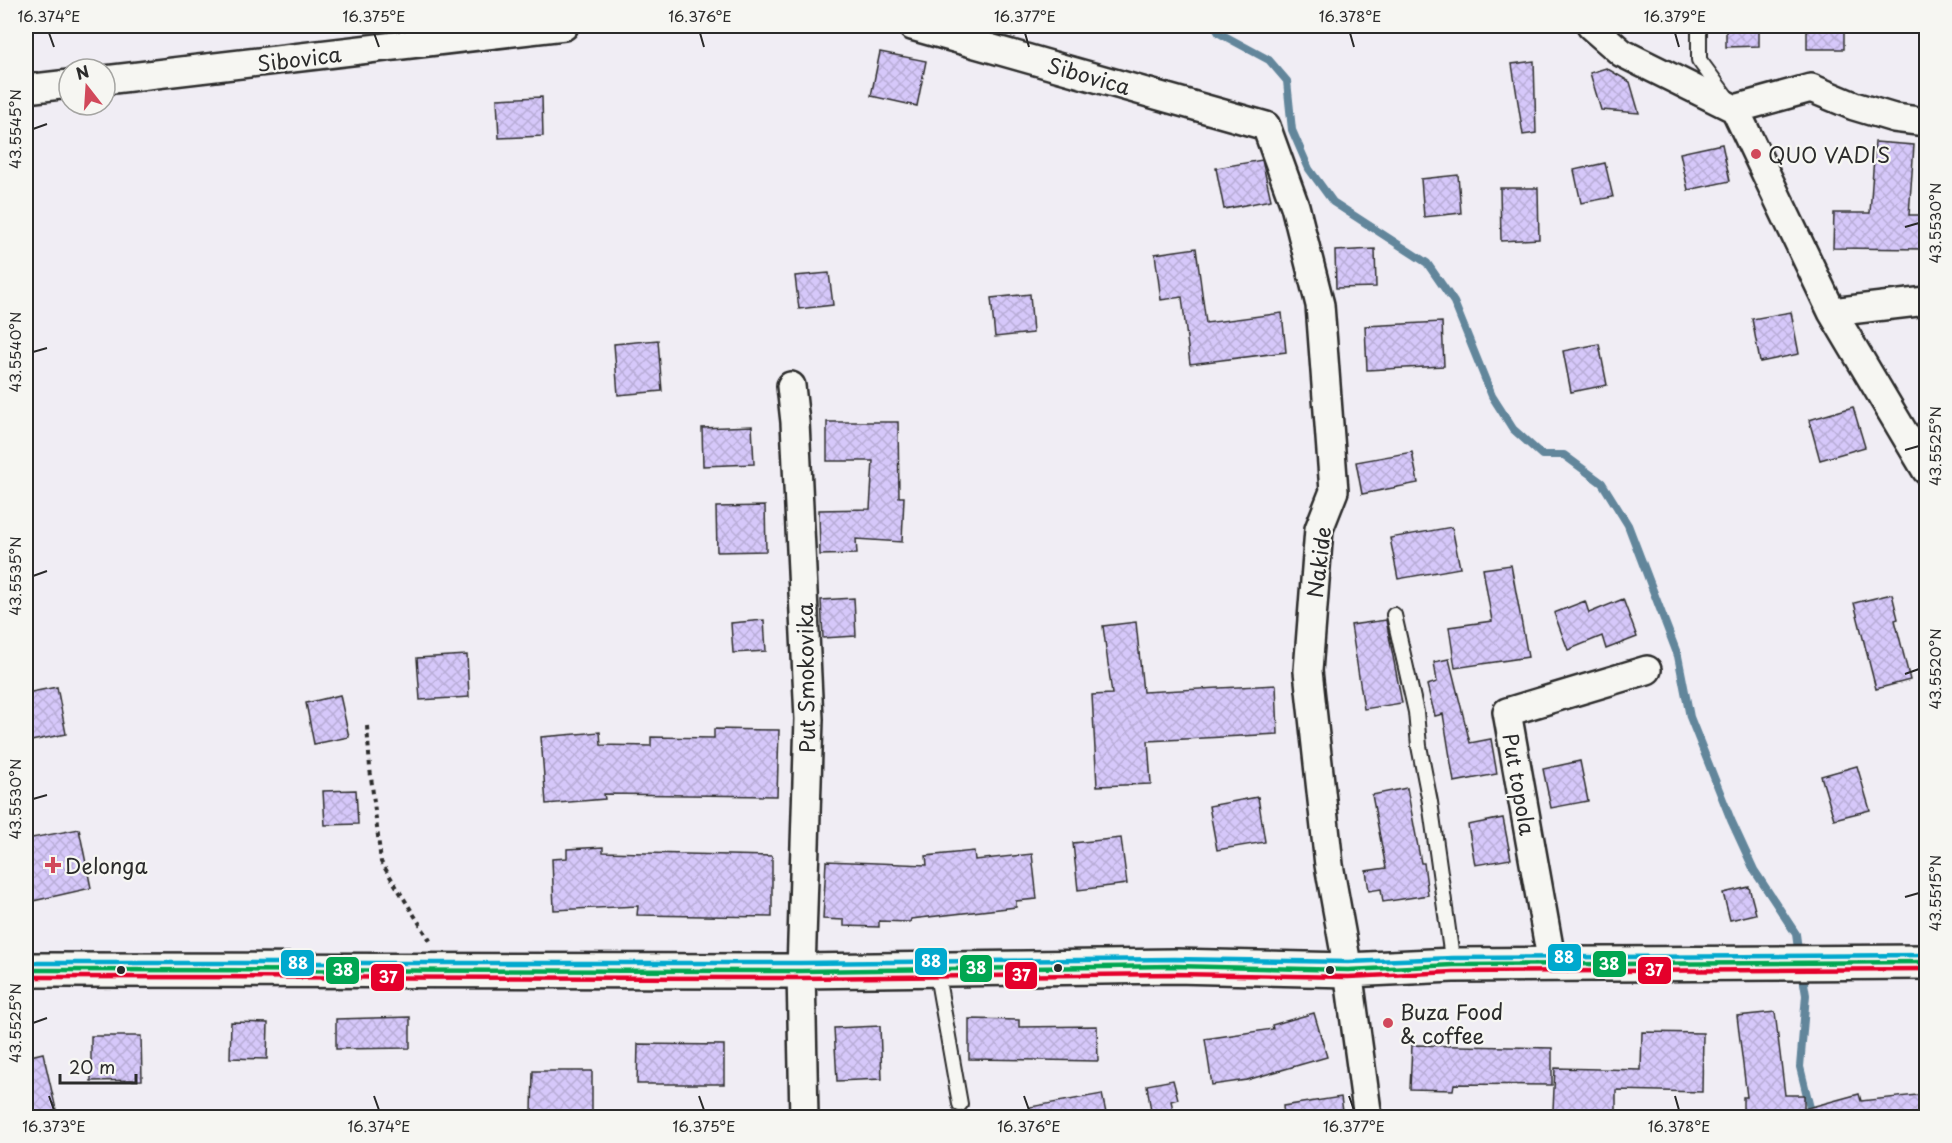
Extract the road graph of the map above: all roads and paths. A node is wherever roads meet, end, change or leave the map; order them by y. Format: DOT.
graph roads {
  1 [pos="564,26"];
  2 [pos="912,26"];
  3 [pos="1591,26"];
  4 [pos="1699,26"];
  5 [pos="117,79"];
  6 [pos="57,85"];
  7 [pos="26,89"];
  8 [pos="1735,109"];
  9 [pos="1926,122"];
  10 [pos="1266,126"];
  11 [pos="1926,301"];
  12 [pos="1832,312"];
  13 [pos="791,386"];
  14 [pos="1926,470"];
  15 [pos="1394,615"];
  16 [pos="1647,670"];
  17 [pos="367,726"];
  18 [pos="1926,962"];
  19 [pos="1552,964"];
  20 [pos="1453,965"];
  21 [pos="936,969"];
  22 [pos="26,970"];
  23 [pos="1348,970"];
  24 [pos="449,971"];
  25 [pos="801,971"];
  26 [pos="960,1104"];
  27 [pos="804,1118"];
  28 [pos="1368,1118"];
  1 -- 5 [label="street, Sibovica"];
  2 -- 10 [label="street, Sibovica"];
  3 -- 8 [label="street"];
  4 -- 8 [label="lane"];
  6 -- 7 [label="street"];
  8 -- 9 [label="street"];
  8 -- 12 [label="street"];
  10 -- 23 [label="street, Nakide"];
  11 -- 12 [label="street"];
  12 -- 14 [label="street"];
  13 -- 25 [label="street, Put Smokovika"];
  15 -- 20 [label="lane"];
  16 -- 19 [label="street, Put topola"];
  17 -- 24 [label="path"];
  18 -- 19 [label="main road"];
  19 -- 20 [label="main road"];
  20 -- 23 [label="main road"];
  21 -- 23 [label="main road"];
  21 -- 25 [label="main road"];
  21 -- 26 [label="lane"];
  22 -- 24 [label="main road"];
  23 -- 28 [label="street, Nakide"];
  24 -- 25 [label="main road"];
  25 -- 27 [label="street, Put Smokovika"];
}
